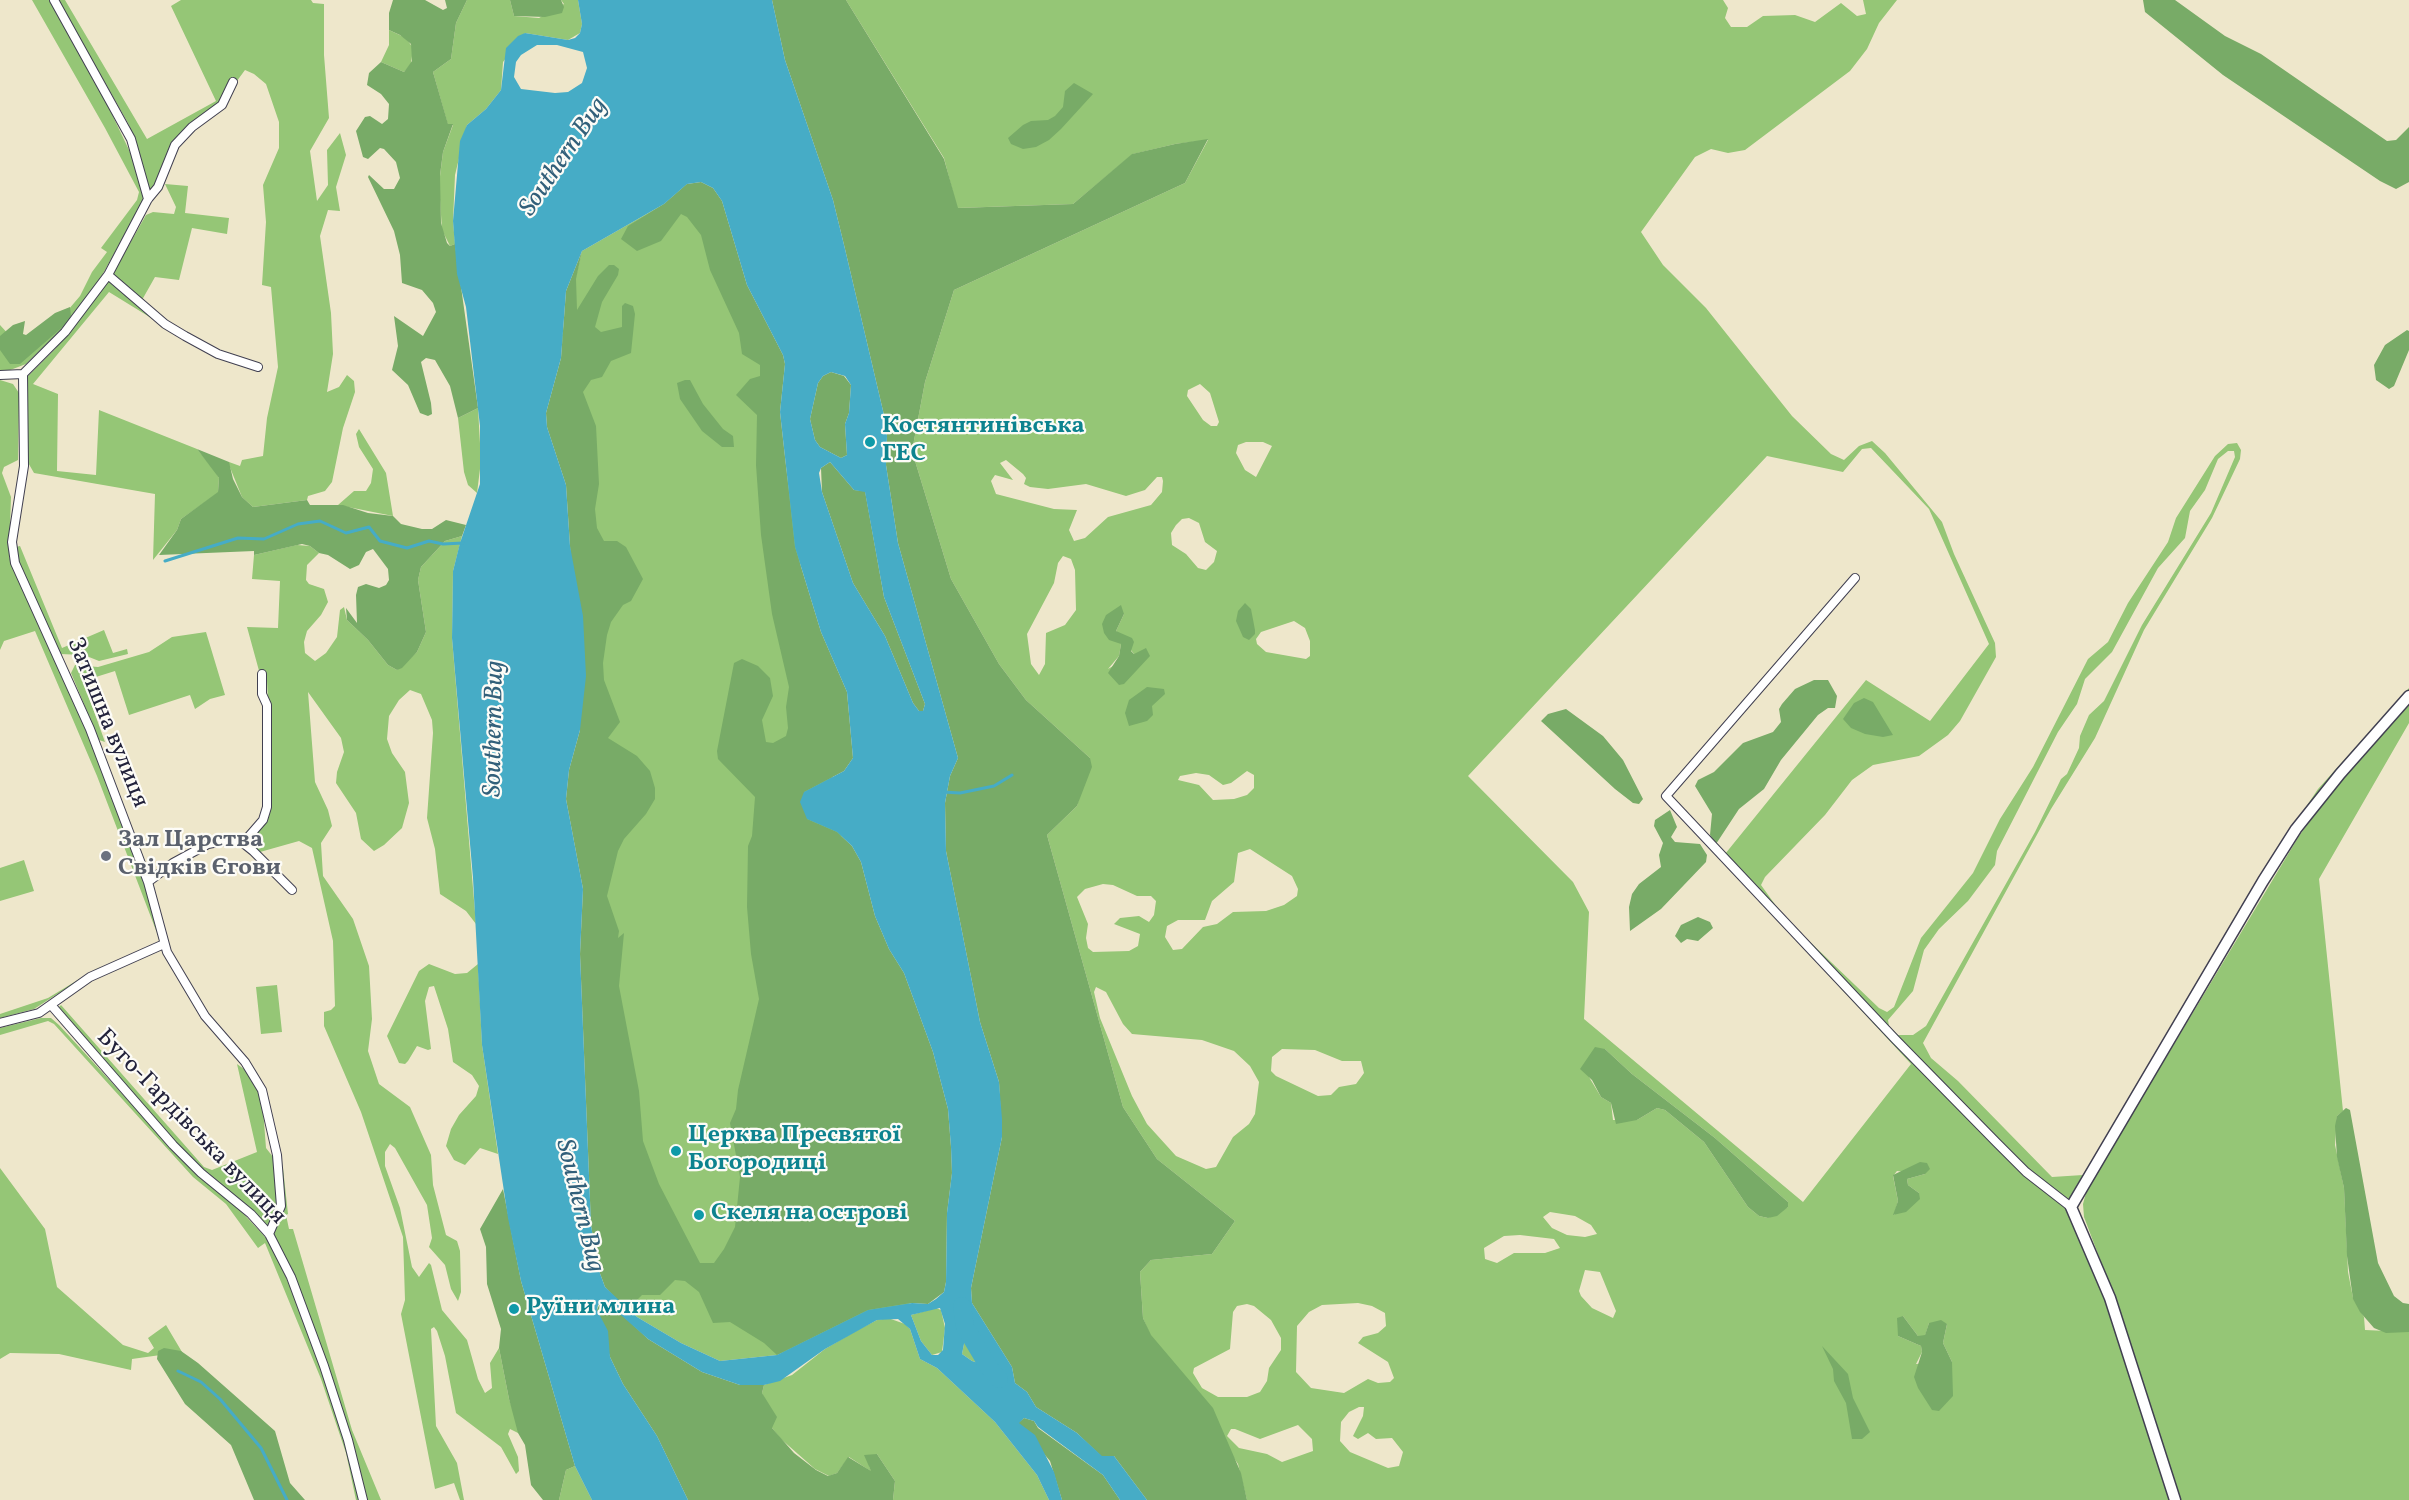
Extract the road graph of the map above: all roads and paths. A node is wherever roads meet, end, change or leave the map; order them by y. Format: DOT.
graph roads {
  1 [pos="54,0"];
  2 [pos="233,82"];
  3 [pos="148,199"];
  4 [pos="108,275"];
  5 [pos="258,367"];
  6 [pos="23,374"];
  7 [pos="0,375"];
  8 [pos="1855,578"];
  9 [pos="262,674"];
  10 [pos="2409,696"];
  11 [pos="243,843"];
  12 [pos="148,882"];
  13 [pos="292,890"];
  14 [pos="164,944"];
  15 [pos="51,1005"];
  16 [pos="0,1023"];
  17 [pos="2071,1207"];
  18 [pos="269,1234"];
  19 [pos="363,1500"];
  20 [pos="2175,1500"];
  1 -- 3 [label="street"];
  2 -- 3 [label="street"];
  3 -- 4 [label="street"];
  4 -- 5 [label="street"];
  4 -- 6 [label="street"];
  6 -- 7 [label="street"];
  6 -- 12 [label="street, Затишна вулиця"];
  8 -- 17 [label="street"];
  9 -- 11 [label="street"];
  10 -- 17 [label="street"];
  11 -- 12 [label="street"];
  11 -- 13 [label="street"];
  12 -- 14 [label="street, Затишна вулиця"];
  14 -- 15 [label="street"];
  14 -- 18 [label="street, Затишна вулиця"];
  15 -- 16 [label="street"];
  15 -- 18 [label="street, Буго-Гардівська вулиця"];
  17 -- 20 [label="street"];
  18 -- 19 [label="street, Буго-Гардівська вулиця"];
}
